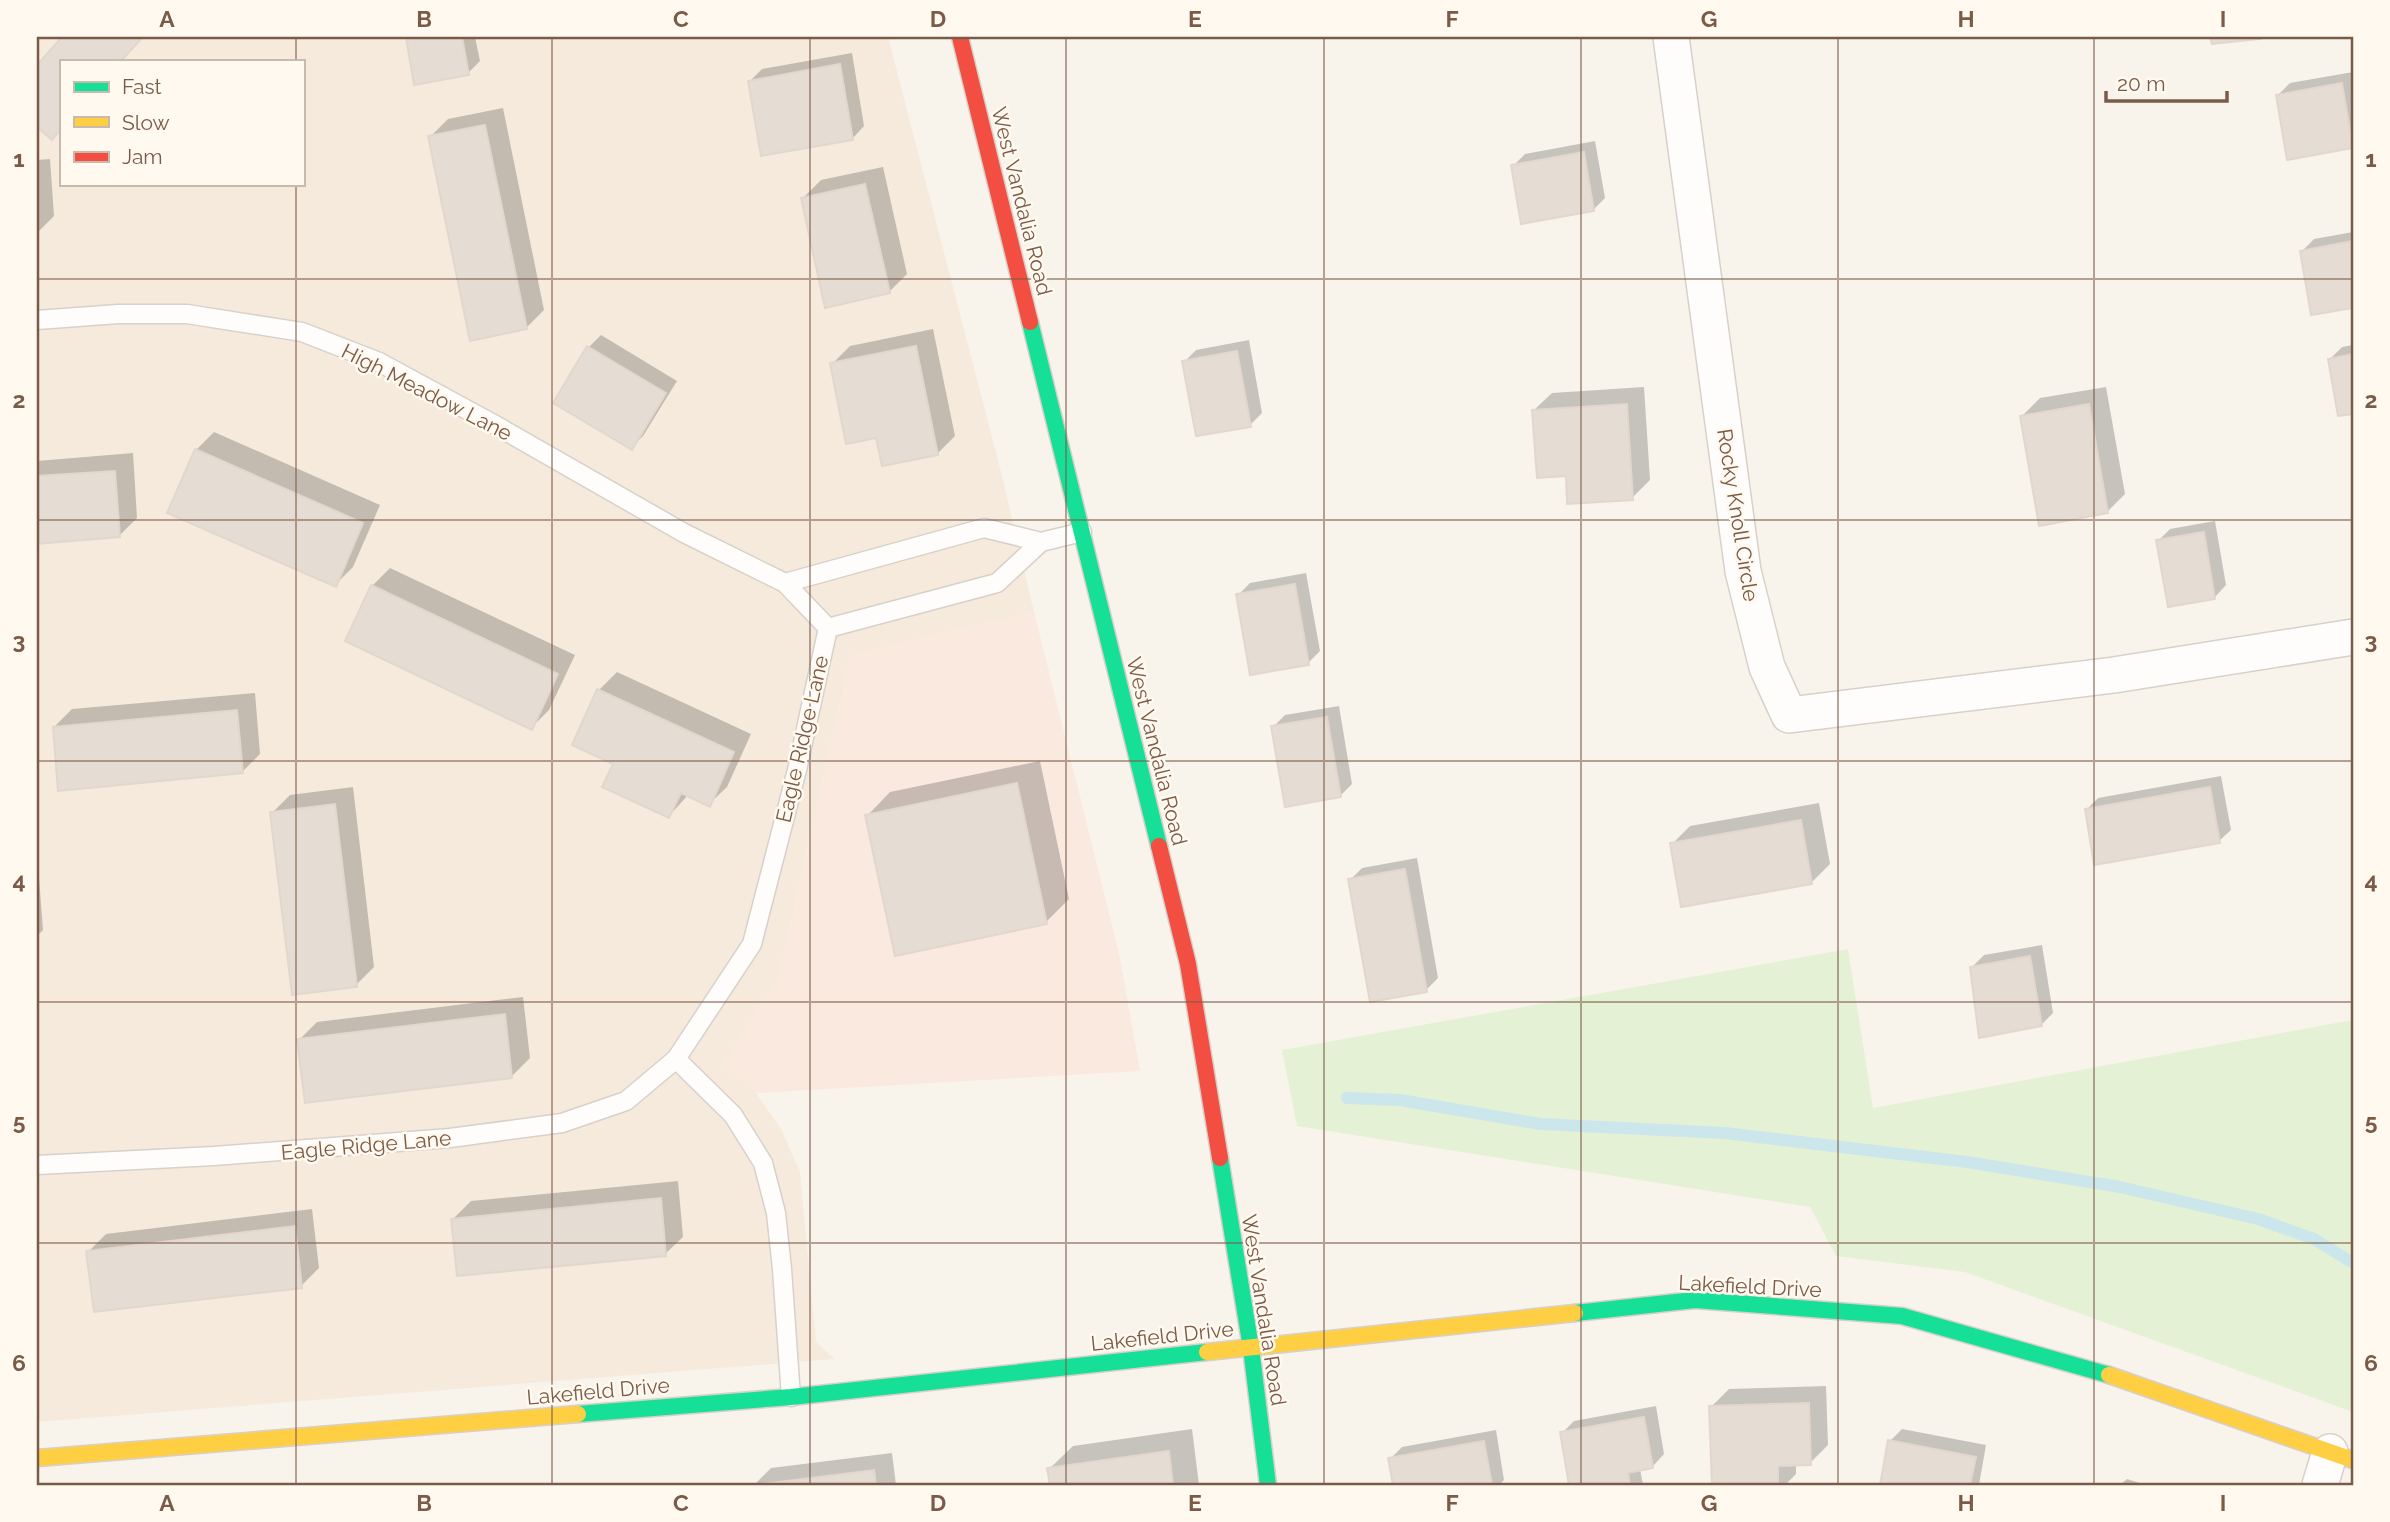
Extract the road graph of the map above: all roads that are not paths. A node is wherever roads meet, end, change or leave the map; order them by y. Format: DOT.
graph roads {
  1 [pos="960,37"];
  2 [pos="1671,37"];
  3 [pos="37,320"];
  4 [pos="1082,533"];
  5 [pos="1041,542"];
  6 [pos="785,583"];
  7 [pos="828,628"];
  8 [pos="2353,637"];
  9 [pos="676,1059"];
  10 [pos="37,1165"];
  11 [pos="1251,1348"];
  12 [pos="791,1396"];
  13 [pos="2341,1456"];
  14 [pos="37,1458"];
  15 [pos="1268,1485"];
  16 [pos="2320,1485"];
  1 -- 4 [label="street, West Vandalia Road"];
  2 -- 8 [label="street, Rocky Knoll Circle"];
  3 -- 6 [label="lane, High Meadow Lane"];
  4 -- 5 [label="lane"];
  4 -- 11 [label="street, West Vandalia Road"];
  5 -- 6 [label="lane"];
  5 -- 7 [label="lane, Eagle Ridge Lane"];
  6 -- 7 [label="lane, High Meadow Lane"];
  7 -- 9 [label="lane, Eagle Ridge Lane"];
  9 -- 10 [label="lane, Eagle Ridge Lane"];
  9 -- 12 [label="lane"];
  11 -- 12 [label="street, Lakefield Drive"];
  11 -- 13 [label="street, Lakefield Drive"];
  11 -- 15 [label="street, West Vandalia Road"];
  12 -- 14 [label="street, Lakefield Drive"];
  13 -- 16 [label="street"];
}
